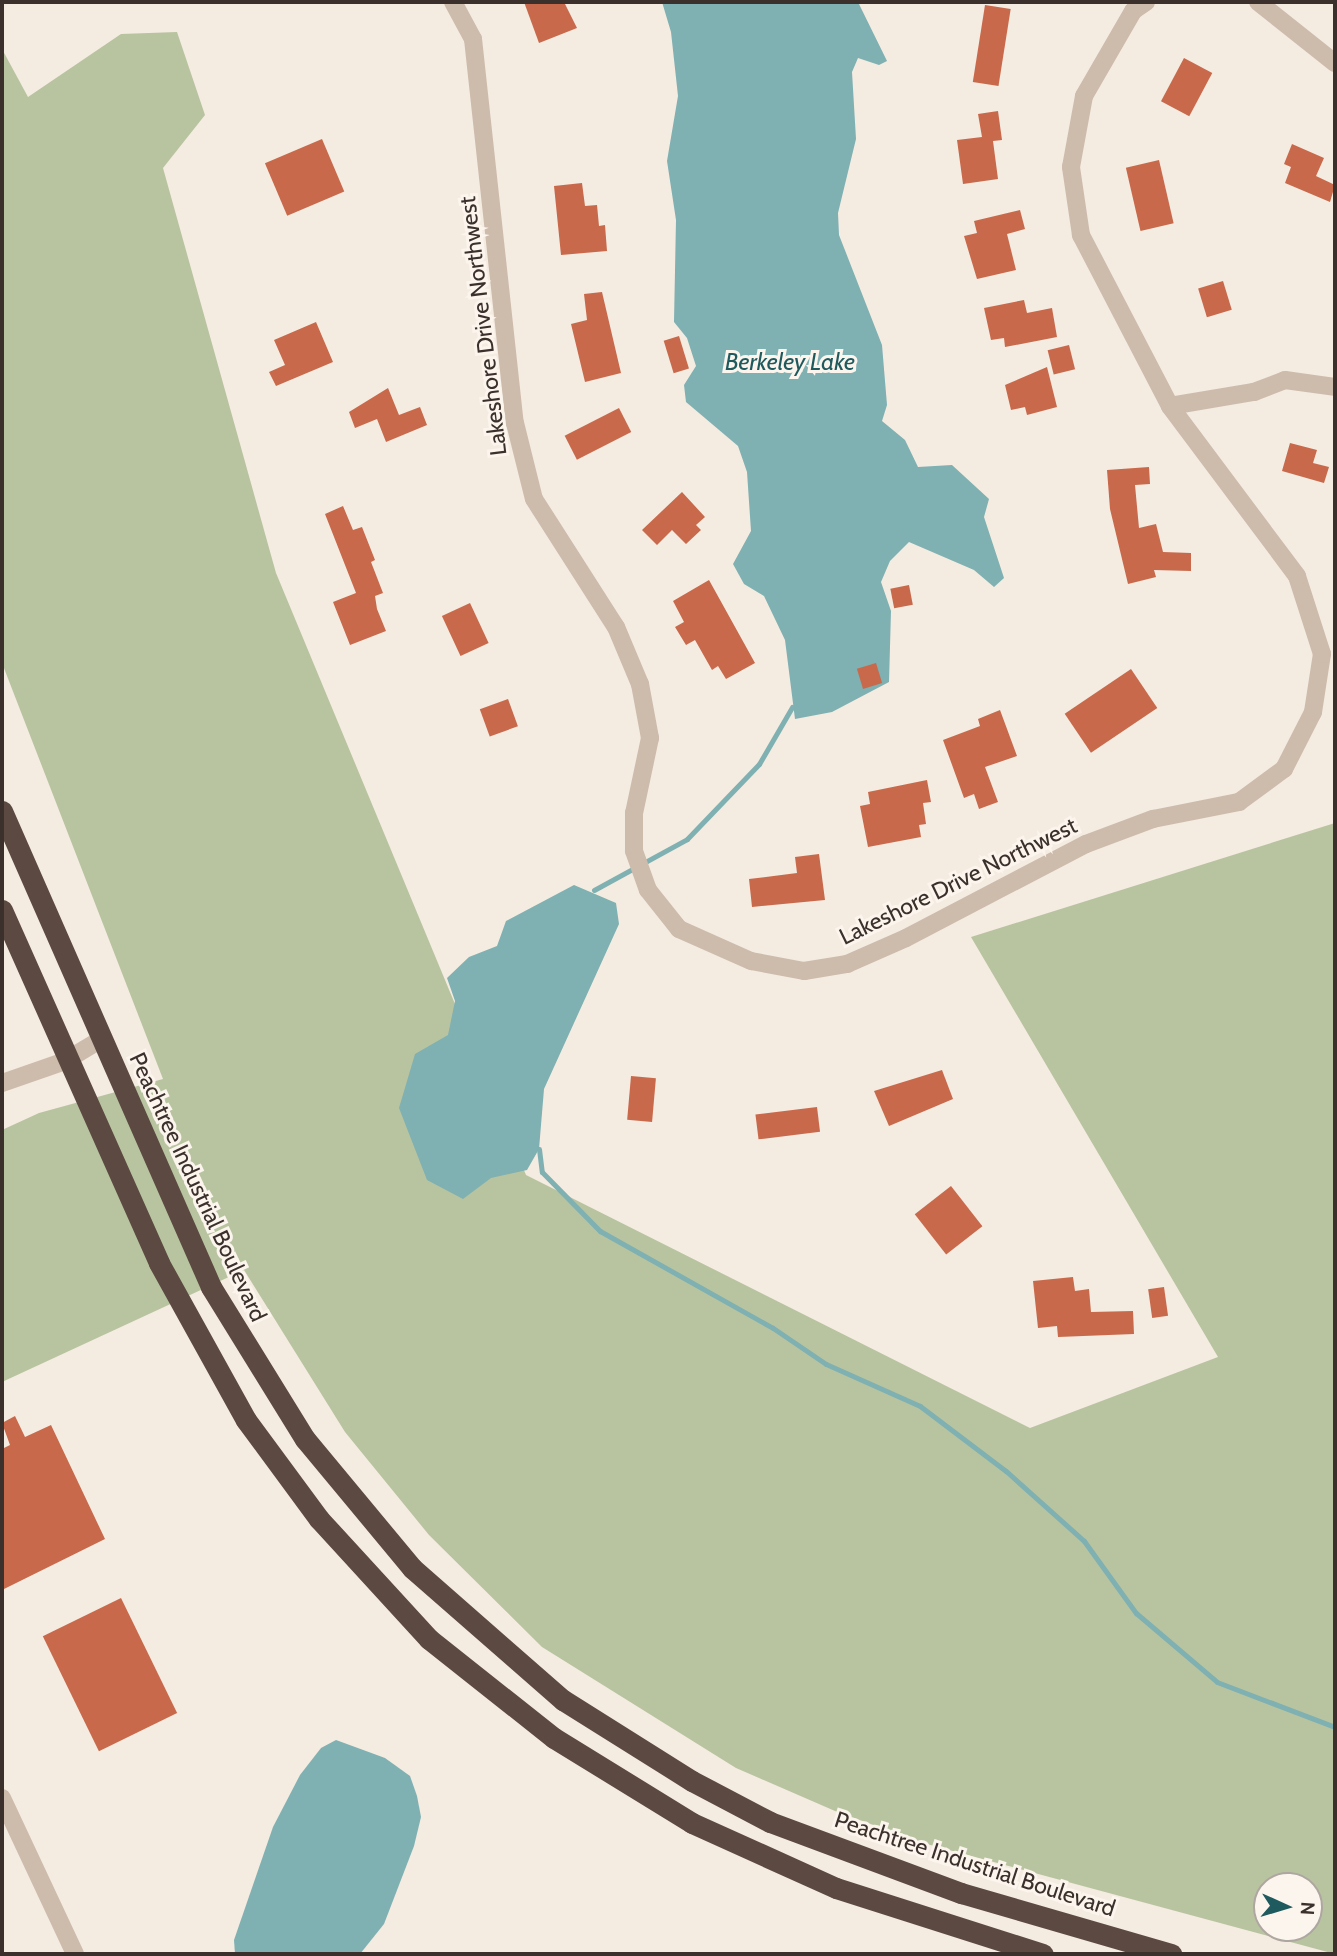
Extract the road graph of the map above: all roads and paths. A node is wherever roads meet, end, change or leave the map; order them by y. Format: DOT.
graph roads {
  1 [pos="453,2"];
  2 [pos="1146,2"];
  3 [pos="1258,2"];
  4 [pos="1335,63"];
  5 [pos="1335,387"];
  6 [pos="1170,406"];
  7 [pos="2,811"];
  8 [pos="2,911"];
  9 [pos="100,1040"];
  10 [pos="65,1061"];
  11 [pos="2,1083"];
  12 [pos="2,1798"];
  13 [pos="75,1954"];
  14 [pos="1043,1954"];
  15 [pos="1171,1954"];
  1 -- 6 [label="street, Lakeshore Drive Northwest"];
  2 -- 6 [label="street, Lakeshore Drive Northwest"];
  3 -- 4 [label="street"];
  5 -- 6 [label="street"];
  7 -- 9 [label="highway, Peachtree Industrial Boulevard"];
  8 -- 10 [label="highway"];
  9 -- 10 [label="street"];
  9 -- 15 [label="highway, Peachtree Industrial Boulevard"];
  10 -- 11 [label="street"];
  10 -- 14 [label="highway"];
  12 -- 13 [label="street"];
}
